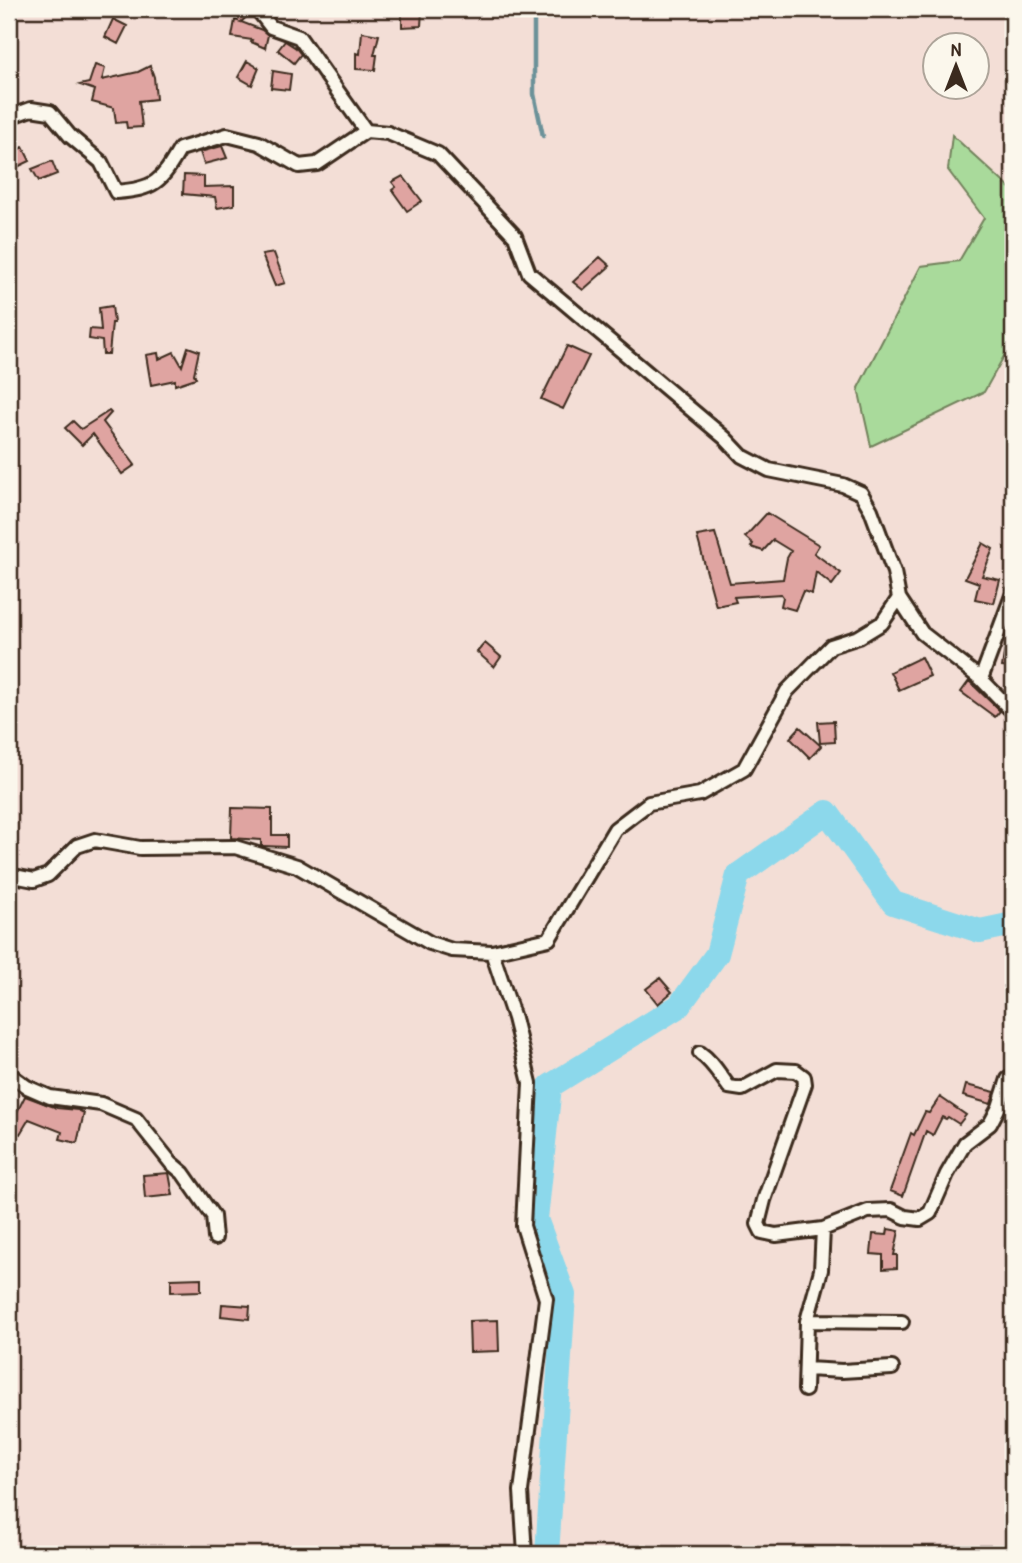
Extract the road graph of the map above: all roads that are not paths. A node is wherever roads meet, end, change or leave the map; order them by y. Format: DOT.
graph roads {
  1 [pos="257,9"];
  2 [pos="9,117"];
  3 [pos="366,131"];
  4 [pos="1013,593"];
  5 [pos="899,598"];
  6 [pos="981,679"];
  7 [pos="1013,712"];
  8 [pos="9,875"];
  9 [pos="492,952"];
  10 [pos="700,1053"];
  11 [pos="9,1074"];
  12 [pos="1013,1077"];
  13 [pos="823,1229"];
  14 [pos="215,1238"];
  15 [pos="807,1321"];
  16 [pos="902,1322"];
  17 [pos="892,1367"];
  18 [pos="807,1369"];
  19 [pos="805,1390"];
  20 [pos="525,1554"];
  1 -- 3 [label="street"];
  2 -- 3 [label="street"];
  3 -- 5 [label="street"];
  4 -- 6 [label="street"];
  5 -- 6 [label="street"];
  5 -- 9 [label="street"];
  6 -- 7 [label="street"];
  8 -- 9 [label="street"];
  9 -- 20 [label="street"];
  10 -- 13 [label="street"];
  11 -- 14 [label="street"];
  12 -- 13 [label="street"];
  13 -- 15 [label="street"];
  15 -- 16 [label="street"];
  15 -- 18 [label="street"];
  17 -- 18 [label="street"];
  18 -- 19 [label="street"];
}
